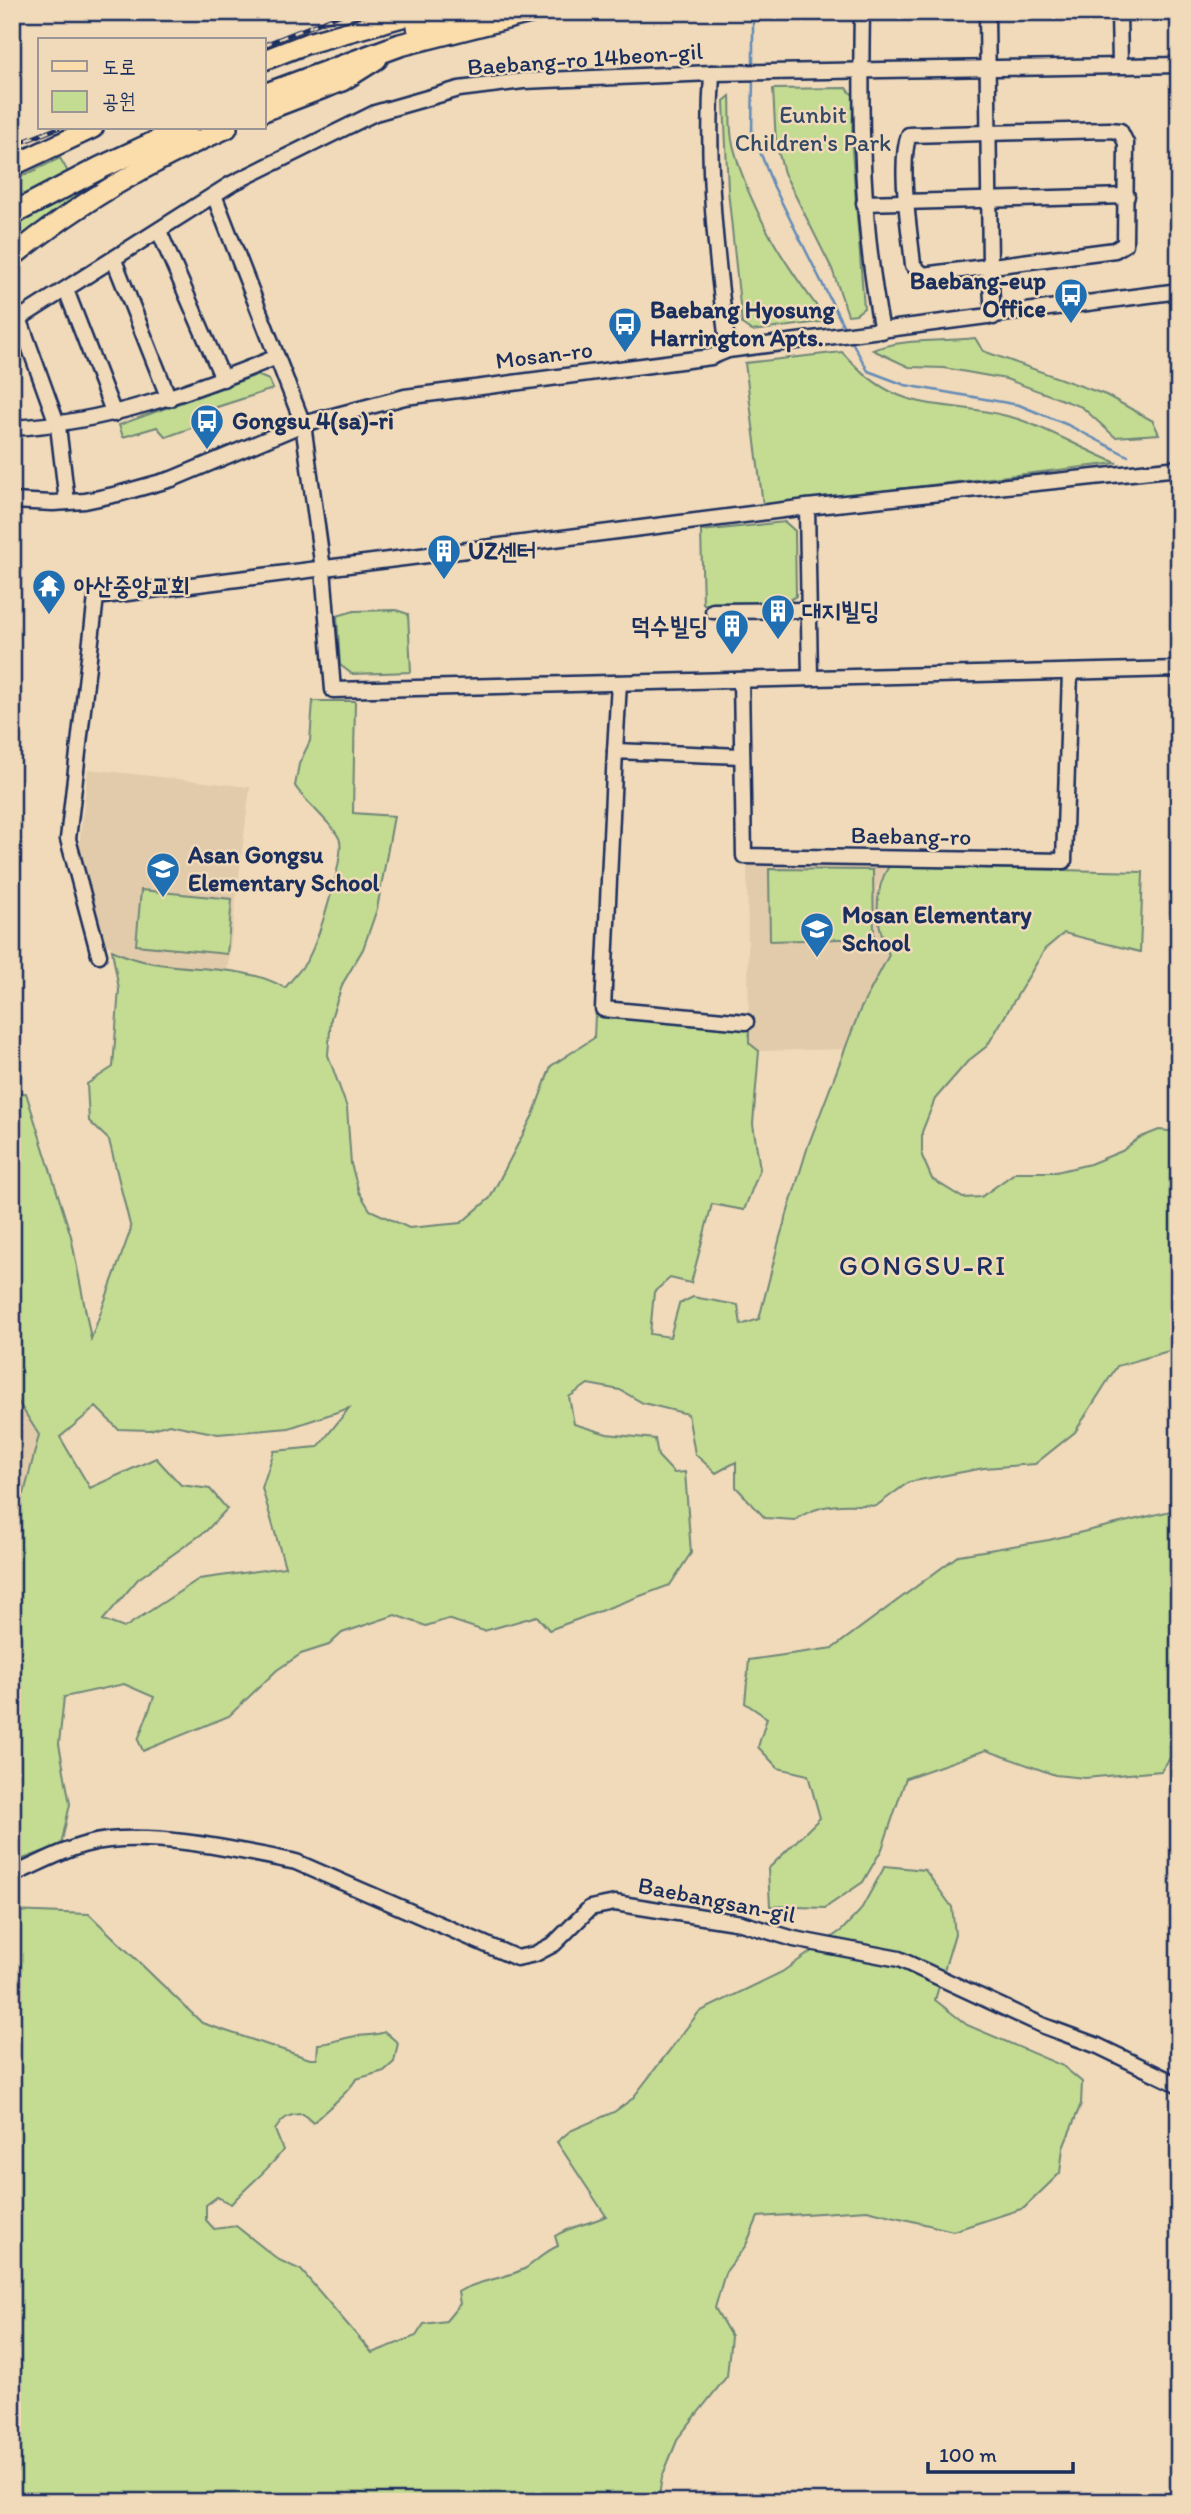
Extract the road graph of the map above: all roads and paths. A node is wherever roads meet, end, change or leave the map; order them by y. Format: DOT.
graph roads {
  1 [pos="420,12"];
  2 [pos="462,12"];
  3 [pos="530,12"];
  4 [pos="862,12"];
  5 [pos="987,12"];
  6 [pos="1119,12"];
  7 [pos="400,45"];
  8 [pos="266,59"];
  9 [pos="1120,65"];
  10 [pos="1179,65"];
  11 [pos="989,70"];
  12 [pos="861,71"];
  13 [pos="712,74"];
  14 [pos="266,81"];
  15 [pos="266,94"];
  16 [pos="266,110"];
  17 [pos="89,130"];
  18 [pos="155,130"];
  19 [pos="182,130"];
  20 [pos="223,130"];
  21 [pos="990,132"];
  22 [pos="12,166"];
  23 [pos="214,195"];
  24 [pos="1127,196"];
  25 [pos="12,200"];
  26 [pos="989,200"];
  27 [pos="907,201"];
  28 [pos="864,203"];
  29 [pos="12,214"];
  30 [pos="159,231"];
  31 [pos="12,257"];
  32 [pos="114,260"];
  33 [pos="990,267"];
  34 [pos="66,289"];
  35 [pos="1179,291"];
  36 [pos="993,317"];
  37 [pos="16,320"];
  38 [pos="877,331"];
  39 [pos="728,350"];
  40 [pos="277,357"];
  41 [pos="223,379"];
  42 [pos="169,399"];
  43 [pos="114,414"];
  44 [pos="303,424"];
  45 [pos="58,426"];
  46 [pos="12,428"];
  47 [pos="1179,468"];
  48 [pos="12,501"];
  49 [pos="67,502"];
  50 [pos="807,507"];
  51 [pos="323,569"];
  52 [pos="808,610"];
  53 [pos="713,611"];
  54 [pos="1179,669"];
  55 [pos="1070,672"];
  56 [pos="810,678"];
  57 [pos="741,680"];
  58 [pos="619,683"];
  59 [pos="615,751"];
  60 [pos="741,756"];
  61 [pos="99,955"];
  62 [pos="746,1022"];
  63 [pos="12,1875"];
  64 [pos="1179,2085"];
  1 -- 8 [label="main road"];
  2 -- 14 [label="highway"];
  3 -- 7 [label="highway"];
  4 -- 12 [label="street"];
  5 -- 11 [label="street"];
  6 -- 9 [label="street"];
  7 -- 15 [label="highway"];
  7 -- 16 [label="main road"];
  9 -- 10 [label="street, Baebang-ro 14beon-gil"];
  9 -- 11 [label="street, Baebang-ro 14beon-gil"];
  11 -- 12 [label="street, Baebang-ro 14beon-gil"];
  11 -- 21 [label="street"];
  12 -- 13 [label="street, Baebang-ro 14beon-gil"];
  12 -- 28 [label="street"];
  13 -- 23 [label="street, Baebang-ro 14beon-gil"];
  13 -- 39 [label="street"];
  17 -- 22 [label="main road"];
  18 -- 25 [label="highway"];
  19 -- 29 [label="highway"];
  20 -- 31 [label="main road"];
  21 -- 24 [label="street"];
  21 -- 26 [label="street"];
  21 -- 27 [label="street"];
  23 -- 30 [label="street, Baebang-ro 14beon-gil"];
  23 -- 40 [label="street"];
  24 -- 26 [label="street"];
  24 -- 33 [label="street"];
  26 -- 27 [label="street"];
  26 -- 33 [label="street"];
  27 -- 28 [label="street"];
  27 -- 33 [label="street"];
  28 -- 38 [label="street"];
  30 -- 32 [label="street, Baebang-ro 14beon-gil"];
  30 -- 41 [label="street"];
  32 -- 34 [label="street, Baebang-ro 14beon-gil"];
  32 -- 42 [label="street"];
  33 -- 36 [label="street"];
  34 -- 37 [label="street, Baebang-ro 14beon-gil"];
  34 -- 43 [label="street"];
  35 -- 36 [label="street, Mosan-ro"];
  36 -- 38 [label="street, Mosan-ro"];
  37 -- 45 [label="street"];
  38 -- 39 [label="street, Mosan-ro"];
  39 -- 44 [label="street, Mosan-ro"];
  40 -- 41 [label="street"];
  40 -- 44 [label="street"];
  41 -- 42 [label="street"];
  42 -- 43 [label="street"];
  43 -- 45 [label="street"];
  44 -- 49 [label="street, Mosan-ro"];
  44 -- 51 [label="street"];
  45 -- 46 [label="street"];
  45 -- 49 [label="street"];
  47 -- 50 [label="street"];
  48 -- 49 [label="street, Mosan-ro"];
  50 -- 51 [label="street"];
  50 -- 52 [label="street"];
  51 -- 58 [label="street"];
  51 -- 61 [label="street"];
  52 -- 53 [label="street"];
  52 -- 56 [label="street"];
  54 -- 55 [label="street"];
  55 -- 56 [label="street"];
  55 -- 60 [label="street, Baebang-ro"];
  56 -- 57 [label="street"];
  57 -- 58 [label="street"];
  57 -- 60 [label="street, Baebang-ro"];
  58 -- 59 [label="street"];
  59 -- 60 [label="street"];
  59 -- 62 [label="street"];
  63 -- 64 [label="street, Baebangsan-gil"];
}
